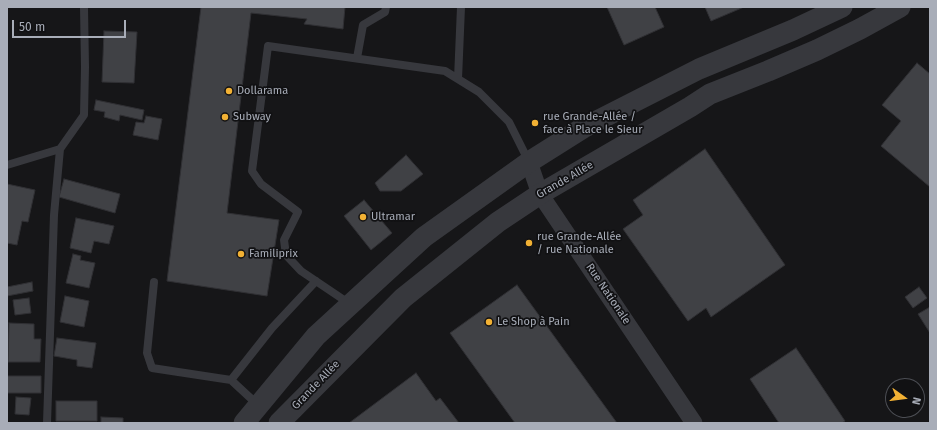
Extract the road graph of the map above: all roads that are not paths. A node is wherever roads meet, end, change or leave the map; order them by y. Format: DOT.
graph roads {
  1 [pos="84,7"];
  2 [pos="386,7"];
  3 [pos="461,7"];
  4 [pos="842,7"];
  5 [pos="848,7"];
  6 [pos="900,7"];
  7 [pos="860,29"];
  8 [pos="357,58"];
  9 [pos="699,69"];
  10 [pos="458,78"];
  11 [pos="710,94"];
  12 [pos="60,148"];
  13 [pos="529,162"];
  14 [pos="7,165"];
  15 [pos="540,194"];
  16 [pos="316,281"];
  17 [pos="154,282"];
  18 [pos="355,300"];
  19 [pos="381,319"];
  20 [pos="231,380"];
  21 [pos="258,405"];
  22 [pos="285,419"];
  23 [pos="47,423"];
  24 [pos="244,423"];
  25 [pos="694,423"];
  1 -- 12 [label="lane"];
  2 -- 8 [label="lane"];
  3 -- 10 [label="lane"];
  4 -- 9 [label="street"];
  5 -- 7 [label="street"];
  6 -- 7 [label="street, Grande Allée"];
  7 -- 11 [label="street, Grande Allée"];
  8 -- 10 [label="lane"];
  8 -- 16 [label="lane"];
  9 -- 11 [label="street"];
  9 -- 13 [label="street"];
  10 -- 13 [label="lane"];
  11 -- 15 [label="street, Grande Allée"];
  12 -- 14 [label="lane"];
  12 -- 23 [label="lane"];
  13 -- 15 [label="street, Rue Nationale"];
  13 -- 18 [label="street"];
  15 -- 19 [label="street, Grande Allée"];
  15 -- 25 [label="street, Rue Nationale"];
  16 -- 18 [label="lane"];
  16 -- 20 [label="lane"];
  17 -- 20 [label="lane"];
  18 -- 19 [label="street"];
  18 -- 21 [label="street"];
  19 -- 22 [label="street, Grande Allée"];
  20 -- 21 [label="lane"];
  21 -- 22 [label="street"];
  21 -- 24 [label="street"];
}
